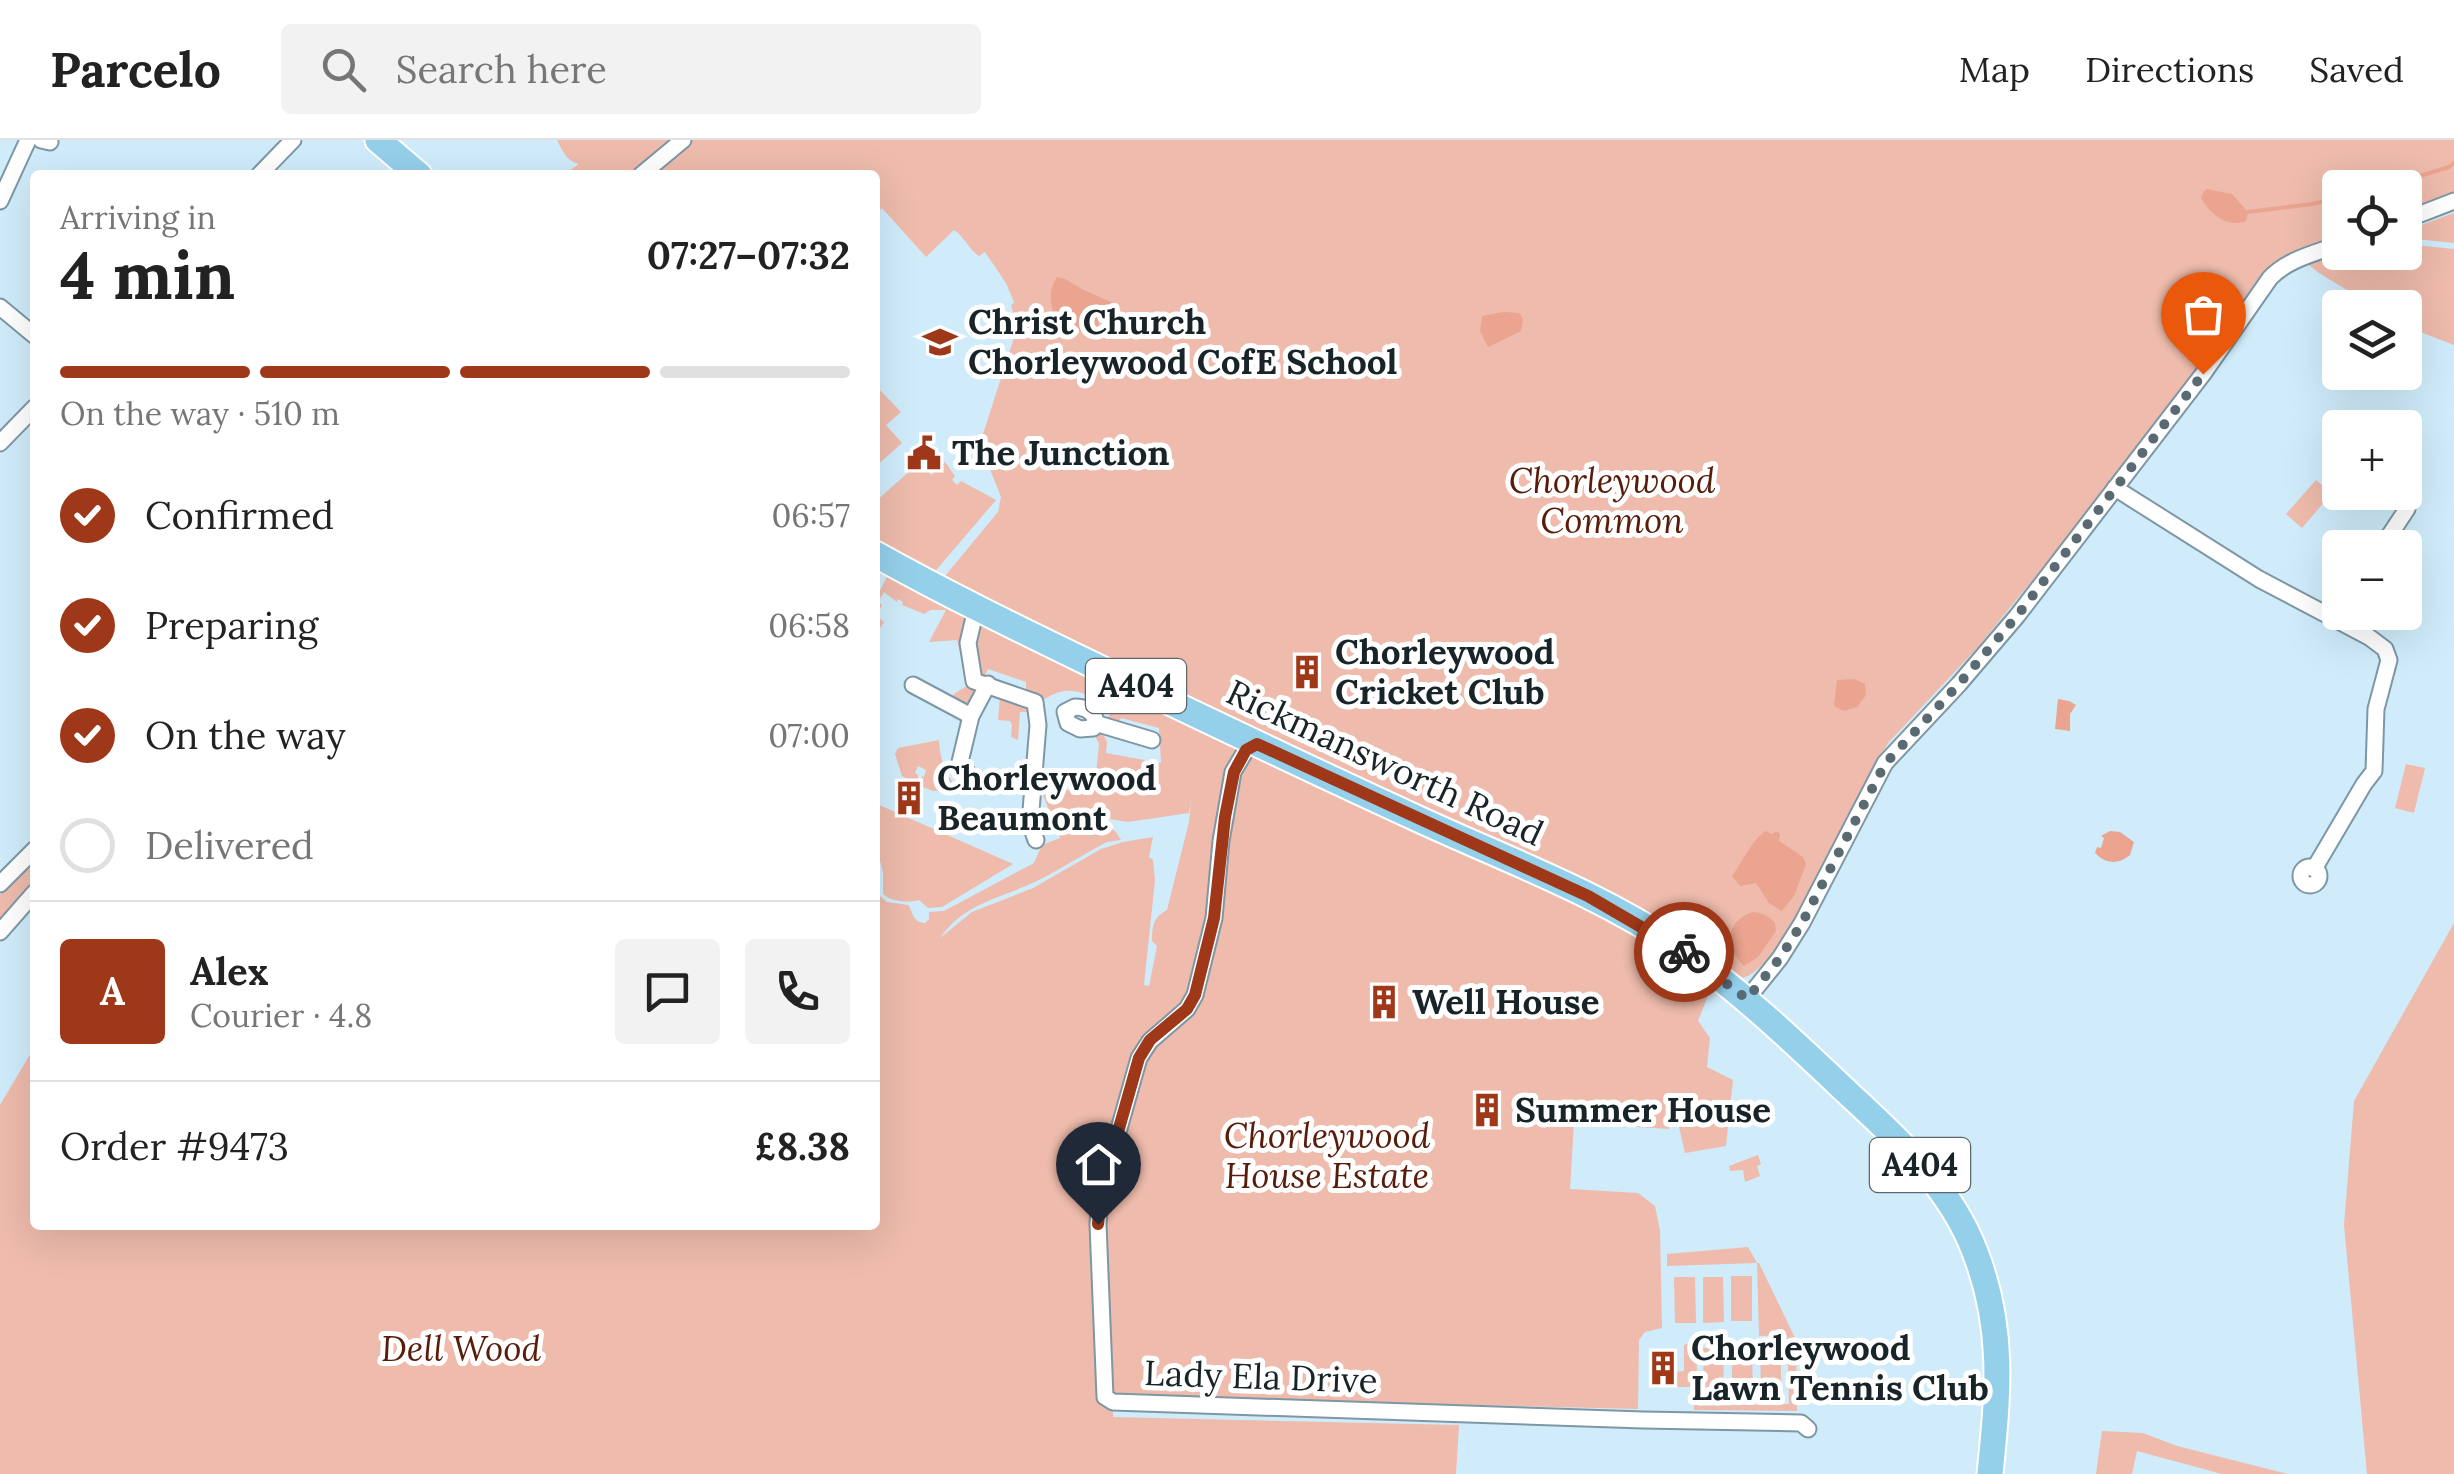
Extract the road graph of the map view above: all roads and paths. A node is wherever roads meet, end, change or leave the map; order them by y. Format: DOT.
graph roads {
  1 [pos="28,140"];
  2 [pos="293,140"];
  3 [pos="378,140"];
  4 [pos="683,140"];
  5 [pos="264,170"];
  6 [pos="413,170"];
  7 [pos="647,170"];
  8 [pos="0,201"];
  9 [pos="2454,202"];
  10 [pos="2422,214"];
  11 [pos="2322,251"];
  12 [pos="0,308"];
  13 [pos="30,332"];
  14 [pos="30,412"];
  15 [pos="0,444"];
  16 [pos="2115,488"];
  17 [pos="880,557"];
  18 [pos="2322,606"];
  19 [pos="976,608"];
  20 [pos="2359,630"];
  21 [pos="988,684"];
  22 [pos="913,685"];
  23 [pos="1035,702"];
  24 [pos="970,716"];
  25 [pos="1152,740"];
  26 [pos="1257,744"];
  27 [pos="969,775"];
  28 [pos="1036,840"];
  29 [pos="30,854"];
  30 [pos="2314,870"];
  31 [pos="0,884"];
  32 [pos="30,898"];
  33 [pos="0,932"];
  34 [pos="1747,999"];
  35 [pos="1808,1429"];
  36 [pos="1990,1474"];
  1 -- 8 [label="street"];
  2 -- 5 [label="street"];
  3 -- 6 [label="main road"];
  4 -- 7 [label="street"];
  9 -- 10 [label="street"];
  11 -- 16 [label="street"];
  12 -- 13 [label="street"];
  14 -- 15 [label="street"];
  16 -- 18 [label="street"];
  16 -- 34 [label="street"];
  17 -- 19 [label="main road, Rickmansworth Road / A404"];
  19 -- 21 [label="street"];
  19 -- 26 [label="main road, Rickmansworth Road / A404"];
  20 -- 30 [label="street"];
  21 -- 23 [label="street"];
  21 -- 24 [label="street"];
  22 -- 24 [label="street"];
  23 -- 25 [label="street"];
  23 -- 28 [label="street"];
  24 -- 27 [label="street"];
  26 -- 34 [label="main road, Rickmansworth Road / A404"];
  26 -- 35 [label="street, Lady Ela Drive"];
  29 -- 31 [label="street"];
  32 -- 33 [label="street"];
  34 -- 36 [label="main road, A404"];
}
